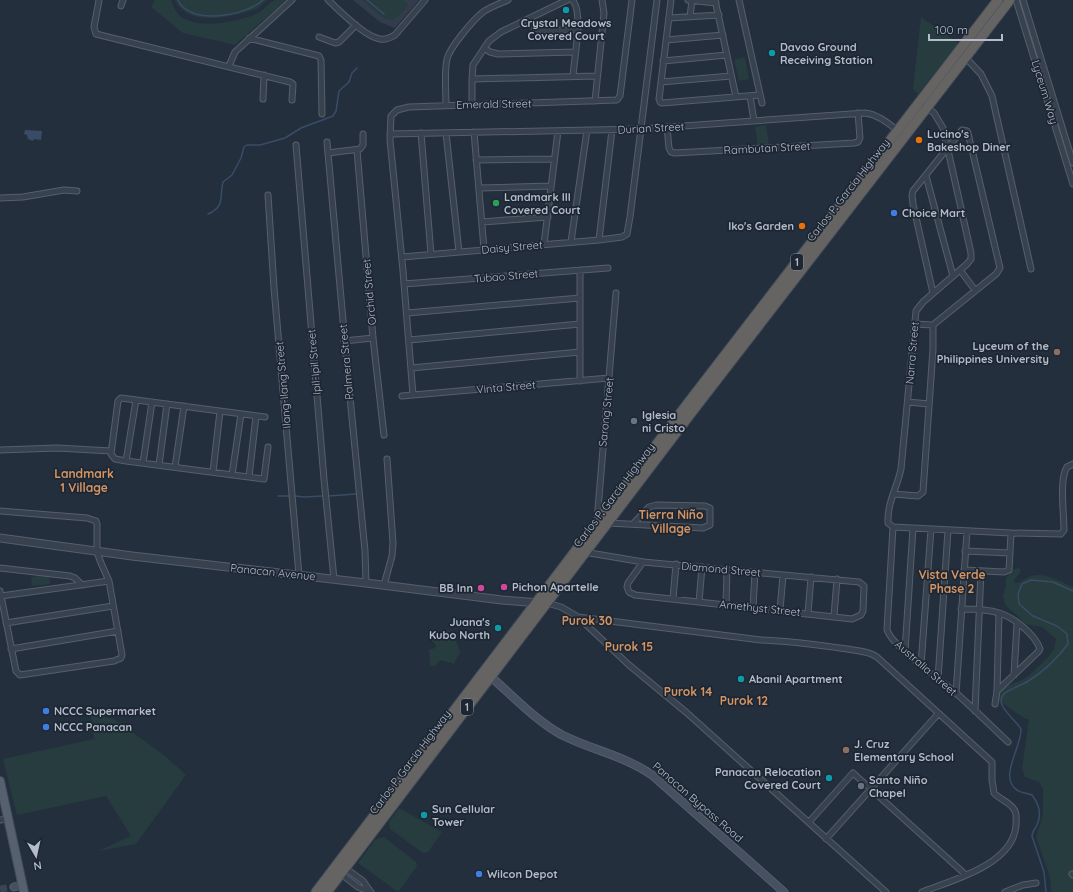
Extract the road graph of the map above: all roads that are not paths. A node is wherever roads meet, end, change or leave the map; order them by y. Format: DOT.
graph roads {
  1 [pos="99,0"];
  2 [pos="123,0"];
  3 [pos="292,0"];
  4 [pos="328,0"];
  5 [pos="425,0"];
  6 [pos="508,0"];
  7 [pos="567,0"];
  8 [pos="572,0"];
  9 [pos="602,0"];
  10 [pos="632,0"];
  11 [pos="657,0"];
  12 [pos="671,0"];
  13 [pos="688,0"];
  14 [pos="692,0"];
  15 [pos="739,0"];
  16 [pos="998,0"];
  17 [pos="1010,0"];
  18 [pos="1016,0"];
  19 [pos="1024,0"];
  20 [pos="716,2"];
  21 [pos="121,6"];
  22 [pos="718,15"];
  23 [pos="690,17"];
  24 [pos="530,18"];
  25 [pos="668,18"];
  26 [pos="1029,18"];
  27 [pos="1022,20"];
  28 [pos="356,25"];
  29 [pos="578,30"];
  30 [pos="723,35"];
  31 [pos="976,36"];
  32 [pos="249,38"];
  33 [pos="319,38"];
  34 [pos="666,40"];
  35 [pos="484,48"];
  36 [pos="575,52"];
  37 [pos="727,55"];
  38 [pos="965,57"];
  39 [pos="663,61"];
  40 [pos="229,66"];
  41 [pos="264,75"];
  42 [pos="573,76"];
  43 [pos="597,76"];
  44 [pos="731,76"];
  45 [pos="472,79"];
  46 [pos="661,82"];
  47 [pos="759,95"];
  48 [pos="750,96"];
  49 [pos="736,97"];
  50 [pos="263,99"];
  51 [pos="292,100"];
  52 [pos="595,101"];
  53 [pos="472,104"];
  54 [pos="762,104"];
  55 [pos="446,105"];
  56 [pos="924,105"];
  57 [pos="858,113"];
  58 [pos="322,114"];
  59 [pos="754,121"];
  60 [pos="668,127"];
  61 [pos="641,129"];
  62 [pos="587,130"];
  63 [pos="612,130"];
  64 [pos="558,131"];
  65 [pos="474,132"];
  66 [pos="421,133"];
  67 [pos="446,133"];
  68 [pos="363,134"];
  69 [pos="390,134"];
  70 [pos="901,134"];
  71 [pos="327,142"];
  72 [pos="296,145"];
  73 [pos="948,147"];
  74 [pos="357,150"];
  75 [pos="328,153"];
  76 [pos="554,159"];
  77 [pos="476,160"];
  78 [pos="1073,163"];
  79 [pos="926,176"];
  80 [pos="1073,184"];
  81 [pos="551,186"];
  82 [pos="478,188"];
  83 [pos="77,191"];
  84 [pos="268,195"];
  85 [pos="0,198"];
  86 [pos="548,217"];
  87 [pos="482,222"];
  88 [pos="598,240"];
  89 [pos="571,242"];
  90 [pos="544,244"];
  91 [pos="484,249"];
  92 [pos="459,252"];
  93 [pos="431,254"];
  94 [pos="402,257"];
  95 [pos="608,268"];
  96 [pos="1031,269"];
  97 [pos="580,270"];
  98 [pos="960,270"];
  99 [pos="953,276"];
  100 [pos="404,284"];
  101 [pos="975,290"];
  102 [pos="616,293"];
  103 [pos="933,294"];
  104 [pos="580,298"];
  105 [pos="407,313"];
  106 [pos="580,324"];
  107 [pos="914,324"];
  108 [pos="933,325"];
  109 [pos="373,338"];
  110 [pos="409,340"];
  111 [pos="344,341"];
  112 [pos="580,352"];
  113 [pos="411,368"];
  114 [pos="609,378"];
  115 [pos="580,381"];
  116 [pos="413,395"];
  117 [pos="402,396"];
  118 [pos="136,400"];
  119 [pos="152,402"];
  120 [pos="908,402"];
  121 [pos="167,404"];
  122 [pos="929,404"];
  123 [pos="184,406"];
  124 [pos="220,411"];
  125 [pos="241,414"];
  126 [pos="256,416"];
  127 [pos="265,417"];
  128 [pos="384,435"];
  129 [pos="268,447"];
  130 [pos="0,450"];
  131 [pos="111,451"];
  132 [pos="387,459"];
  133 [pos="126,461"];
  134 [pos="143,463"];
  135 [pos="1073,464"];
  136 [pos="159,465"];
  137 [pos="175,467"];
  138 [pos="213,472"];
  139 [pos="232,475"];
  140 [pos="249,477"];
  141 [pos="893,494"];
  142 [pos="0,511"];
  143 [pos="633,524"];
  144 [pos="602,525"];
  145 [pos="893,527"];
  146 [pos="913,528"];
  147 [pos="931,529"];
  148 [pos="948,530"];
  149 [pos="967,531"];
  150 [pos="1011,533"];
  151 [pos="0,538"];
  152 [pos="582,550"];
  153 [pos="965,551"];
  154 [pos="97,552"];
  155 [pos="1010,553"];
  156 [pos="643,562"];
  157 [pos="676,564"];
  158 [pos="702,567"];
  159 [pos="0,568"];
  160 [pos="727,569"];
  161 [pos="964,570"];
  162 [pos="981,571"];
  163 [pos="755,572"];
  164 [pos="299,575"];
  165 [pos="783,575"];
  166 [pos="811,577"];
  167 [pos="334,579"];
  168 [pos="837,579"];
  169 [pos="109,581"];
  170 [pos="366,583"];
  171 [pos="82,585"];
  172 [pos="384,585"];
  173 [pos="864,586"];
  174 [pos="0,594"];
  175 [pos="673,599"];
  176 [pos="699,602"];
  177 [pos="536,603"];
  178 [pos="547,603"];
  179 [pos="726,605"];
  180 [pos="113,606"];
  181 [pos="753,608"];
  182 [pos="961,609"];
  183 [pos="780,610"];
  184 [pos="979,610"];
  185 [pos="808,613"];
  186 [pos="999,613"];
  187 [pos="578,616"];
  188 [pos="834,616"];
  189 [pos="6,623"];
  190 [pos="1017,623"];
  191 [pos="118,631"];
  192 [pos="514,639"];
  193 [pos="11,649"];
  194 [pos="905,651"];
  195 [pos="921,665"];
  196 [pos="1014,675"];
  197 [pos="491,677"];
  198 [pos="938,679"];
  199 [pos="997,691"];
  200 [pos="956,694"];
  201 [pos="995,704"];
  202 [pos="462,708"];
  203 [pos="975,711"];
  204 [pos="938,714"];
  205 [pos="1008,742"];
  206 [pos="0,781"];
  207 [pos="870,789"];
  208 [pos="2,801"];
  209 [pos="4,819"];
  210 [pos="809,822"];
  211 [pos="826,839"];
  212 [pos="340,868"];
  213 [pos="966,875"];
  214 [pos="358,877"];
  215 [pos="1036,883"];
  216 [pos="353,884"];
  217 [pos="14,887"];
  218 [pos="23,889"];
  219 [pos="316,892"];
  220 [pos="327,892"];
  221 [pos="371,892"];
  222 [pos="784,892"];
  223 [pos="886,892"];
  224 [pos="922,892"];
  225 [pos="1005,892"];
  1 -- 40 [label="street"];
  2 -- 21 [label="street"];
  3 -- 32 [label="street"];
  4 -- 28 [label="street"];
  5 -- 28 [label="street"];
  6 -- 55 [label="street"];
  7 -- 24 [label="street"];
  8 -- 29 [label="street"];
  9 -- 43 [label="street"];
  10 -- 52 [label="street, Emerald Street"];
  11 -- 61 [label="street"];
  12 -- 25 [label="street"];
  13 -- 14 [label="street"];
  14 -- 20 [label="street"];
  14 -- 23 [label="street"];
  15 -- 47 [label="street"];
  16 -- 31 [label="highway, Carlos P. Garcia Highway / 1"];
  17 -- 31 [label="highway, Carlos P. Garcia Highway / 1"];
  18 -- 27 [label="street, Lyceum Way"];
  19 -- 26 [label="street, Lyceum Way"];
  20 -- 22 [label="street"];
  22 -- 23 [label="street"];
  22 -- 30 [label="street"];
  23 -- 25 [label="street"];
  24 -- 29 [label="street"];
  24 -- 35 [label="street"];
  25 -- 34 [label="street"];
  26 -- 27 [label="street"];
  26 -- 78 [label="street, Lyceum Way"];
  27 -- 80 [label="street, Lyceum Way"];
  28 -- 33 [label="street"];
  29 -- 36 [label="street"];
  30 -- 34 [label="street"];
  30 -- 37 [label="street"];
  31 -- 38 [label="highway, Carlos P. Garcia Highway / 1"];
  31 -- 56 [label="highway, Carlos P. Garcia Highway / 1"];
  32 -- 40 [label="street"];
  32 -- 58 [label="street"];
  34 -- 39 [label="street"];
  35 -- 36 [label="street"];
  35 -- 45 [label="street"];
  36 -- 42 [label="street"];
  37 -- 39 [label="street"];
  37 -- 44 [label="street"];
  38 -- 56 [label="highway, Carlos P. Garcia Highway / 1"];
  38 -- 96 [label="street"];
  39 -- 46 [label="street"];
  40 -- 41 [label="street"];
  41 -- 50 [label="street"];
  41 -- 51 [label="street"];
  42 -- 43 [label="street"];
  42 -- 45 [label="street"];
  43 -- 52 [label="street"];
  44 -- 46 [label="street"];
  44 -- 49 [label="street"];
  45 -- 53 [label="street"];
  46 -- 49 [label="street"];
  47 -- 48 [label="street"];
  47 -- 54 [label="street"];
  48 -- 49 [label="street"];
  48 -- 59 [label="street"];
  52 -- 53 [label="street, Emerald Street"];
  53 -- 55 [label="street, Emerald Street"];
  55 -- 69 [label="street, Emerald Street"];
  56 -- 70 [label="highway, Carlos P. Garcia Highway / 1"];
  56 -- 73 [label="street, Narra Street"];
  57 -- 59 [label="street, Durian Street"];
  57 -- 60 [label="street, Rambutan Street"];
  57 -- 70 [label="street, Durian Street"];
  59 -- 60 [label="street, Durian Street"];
  60 -- 61 [label="street, Durian Street"];
  61 -- 63 [label="street, Durian Street"];
  61 -- 88 [label="street, Daisy Street"];
  62 -- 63 [label="street, Durian Street"];
  62 -- 64 [label="street, Durian Street"];
  62 -- 89 [label="street"];
  63 -- 88 [label="street"];
  64 -- 65 [label="street, Durian Street"];
  64 -- 76 [label="street"];
  65 -- 67 [label="street, Durian Street"];
  65 -- 77 [label="street"];
  66 -- 67 [label="street, Durian Street"];
  66 -- 69 [label="street, Durian Street"];
  66 -- 93 [label="street"];
  67 -- 92 [label="street"];
  68 -- 74 [label="street"];
  69 -- 94 [label="street, Emerald Street"];
  70 -- 144 [label="highway, Carlos P. Garcia Highway / 1"];
  71 -- 75 [label="street, Palmera Street"];
  72 -- 167 [label="street, Ipil-Ipil Street"];
  73 -- 79 [label="street"];
  73 -- 98 [label="street, Narra Street"];
  73 -- 101 [label="street"];
  74 -- 75 [label="street"];
  74 -- 109 [label="street, Orchid Street"];
  75 -- 111 [label="street, Palmera Street"];
  76 -- 77 [label="street"];
  76 -- 81 [label="street"];
  77 -- 82 [label="street"];
  79 -- 99 [label="street"];
  79 -- 103 [label="street"];
  81 -- 82 [label="street"];
  81 -- 86 [label="street"];
  82 -- 87 [label="street"];
  83 -- 85 [label="street"];
  84 -- 164 [label="street, Ilang-Ilang Street"];
  86 -- 87 [label="street"];
  86 -- 90 [label="street"];
  87 -- 91 [label="street"];
  88 -- 89 [label="street, Daisy Street"];
  89 -- 90 [label="street, Daisy Street"];
  90 -- 91 [label="street, Daisy Street"];
  91 -- 92 [label="street, Daisy Street"];
  92 -- 93 [label="street, Daisy Street"];
  93 -- 94 [label="street, Daisy Street"];
  94 -- 100 [label="street, Emerald Street"];
  95 -- 97 [label="street, Tubao Street"];
  97 -- 100 [label="street, Tubao Street"];
  97 -- 104 [label="street"];
  98 -- 99 [label="street, Narra Street"];
  98 -- 101 [label="street"];
  99 -- 103 [label="street, Narra Street"];
  100 -- 105 [label="street, Emerald Street"];
  101 -- 108 [label="street"];
  102 -- 114 [label="street, Sarong Street"];
  103 -- 107 [label="street, Narra Street"];
  104 -- 105 [label="street"];
  104 -- 106 [label="street"];
  105 -- 110 [label="street, Emerald Street"];
  106 -- 110 [label="street"];
  106 -- 112 [label="street"];
  107 -- 108 [label="street"];
  107 -- 120 [label="street, Narra Street"];
  108 -- 122 [label="street"];
  109 -- 111 [label="street"];
  109 -- 128 [label="street, Orchid Street"];
  110 -- 113 [label="street, Emerald Street"];
  111 -- 170 [label="street, Palmera Street"];
  112 -- 113 [label="street"];
  112 -- 115 [label="street"];
  113 -- 116 [label="street, Emerald Street"];
  114 -- 115 [label="street, Vinta Street"];
  114 -- 144 [label="street, Sarong Street"];
  115 -- 116 [label="street, Vinta Street"];
  116 -- 117 [label="street, Vinta Street"];
  118 -- 119 [label="street"];
  118 -- 131 [label="street"];
  118 -- 133 [label="street"];
  119 -- 121 [label="street"];
  119 -- 134 [label="street"];
  120 -- 122 [label="street"];
  120 -- 141 [label="street, Narra Street"];
  121 -- 123 [label="street"];
  121 -- 136 [label="street"];
  122 -- 141 [label="street"];
  123 -- 124 [label="street"];
  123 -- 137 [label="street"];
  124 -- 125 [label="street"];
  124 -- 138 [label="street"];
  125 -- 126 [label="street"];
  125 -- 139 [label="street"];
  126 -- 127 [label="street"];
  126 -- 140 [label="street"];
  129 -- 140 [label="street"];
  130 -- 131 [label="street"];
  131 -- 133 [label="street"];
  132 -- 172 [label="street"];
  133 -- 134 [label="street"];
  134 -- 136 [label="street"];
  135 -- 150 [label="street"];
  136 -- 137 [label="street"];
  137 -- 138 [label="street"];
  138 -- 139 [label="street"];
  139 -- 140 [label="street"];
  141 -- 145 [label="street, Australia Street"];
  142 -- 154 [label="street"];
  143 -- 143 [label="street"];
  143 -- 144 [label="street"];
  144 -- 152 [label="highway, Carlos P. Garcia Highway / 1"];
  145 -- 146 [label="street"];
  145 -- 194 [label="street, Australia Street"];
  146 -- 147 [label="street"];
  146 -- 194 [label="street"];
  147 -- 148 [label="street"];
  147 -- 195 [label="street"];
  148 -- 149 [label="street"];
  148 -- 198 [label="street"];
  149 -- 150 [label="street"];
  149 -- 153 [label="street"];
  150 -- 155 [label="street"];
  151 -- 154 [label="street, Panacan Avenue"];
  152 -- 156 [label="street, Diamond Street"];
  152 -- 177 [label="highway, Carlos P. Garcia Highway / 1"];
  152 -- 178 [label="highway, Carlos P. Garcia Highway / 1"];
  153 -- 155 [label="street"];
  153 -- 161 [label="street"];
  154 -- 164 [label="street, Panacan Avenue"];
  154 -- 169 [label="street"];
  155 -- 162 [label="street"];
  156 -- 157 [label="street, Diamond Street"];
  156 -- 175 [label="street, Amethyst Street"];
  157 -- 158 [label="street, Diamond Street"];
  157 -- 175 [label="street"];
  158 -- 160 [label="street, Diamond Street"];
  158 -- 176 [label="street"];
  159 -- 171 [label="street"];
  160 -- 163 [label="street, Diamond Street"];
  160 -- 179 [label="street"];
  161 -- 162 [label="street"];
  161 -- 182 [label="street"];
  162 -- 184 [label="street"];
  163 -- 165 [label="street, Diamond Street"];
  163 -- 181 [label="street"];
  164 -- 167 [label="street, Panacan Avenue"];
  165 -- 166 [label="street, Diamond Street"];
  165 -- 183 [label="street"];
  166 -- 168 [label="street, Diamond Street"];
  166 -- 185 [label="street"];
  167 -- 170 [label="street, Panacan Avenue"];
  168 -- 173 [label="street, Diamond Street"];
  168 -- 188 [label="street"];
  169 -- 171 [label="street"];
  169 -- 180 [label="street"];
  170 -- 172 [label="street, Panacan Avenue"];
  171 -- 174 [label="street"];
  172 -- 177 [label="street, Panacan Avenue"];
  173 -- 188 [label="street, Amethyst Street"];
  174 -- 189 [label="street"];
  175 -- 176 [label="street, Amethyst Street"];
  176 -- 179 [label="street, Amethyst Street"];
  177 -- 178 [label="street, Panacan Avenue"];
  177 -- 192 [label="highway, Carlos P. Garcia Highway / 1"];
  178 -- 187 [label="street"];
  178 -- 192 [label="highway, Carlos P. Garcia Highway / 1"];
  179 -- 181 [label="street, Amethyst Street"];
  180 -- 189 [label="street"];
  180 -- 191 [label="street"];
  181 -- 183 [label="street, Amethyst Street"];
  182 -- 184 [label="street"];
  182 -- 200 [label="street"];
  183 -- 185 [label="street, Amethyst Street"];
  184 -- 186 [label="street"];
  184 -- 203 [label="street"];
  185 -- 188 [label="street, Amethyst Street"];
  186 -- 190 [label="street"];
  186 -- 199 [label="street"];
  187 -- 204 [label="street"];
  187 -- 210 [label="street"];
  189 -- 193 [label="street"];
  190 -- 196 [label="street"];
  190 -- 196 [label="street"];
  191 -- 193 [label="street"];
  191 -- 193 [label="street"];
  192 -- 197 [label="highway, Carlos P. Garcia Highway / 1"];
  192 -- 202 [label="highway, Carlos P. Garcia Highway / 1"];
  194 -- 195 [label="street, Australia Street"];
  195 -- 198 [label="street, Australia Street"];
  196 -- 199 [label="street"];
  197 -- 202 [label="highway, Carlos P. Garcia Highway / 1"];
  197 -- 222 [label="main road, Panacan Bypass Road"];
  198 -- 200 [label="street, Australia Street"];
  199 -- 201 [label="street"];
  200 -- 203 [label="street, Australia Street"];
  202 -- 212 [label="highway, Carlos P. Garcia Highway / 1"];
  203 -- 205 [label="street, Australia Street"];
  204 -- 207 [label="street"];
  204 -- 213 [label="street"];
  206 -- 208 [label="main road"];
  207 -- 210 [label="street"];
  207 -- 211 [label="street"];
  207 -- 213 [label="street"];
  208 -- 209 [label="main road"];
  209 -- 218 [label="main road"];
  210 -- 211 [label="street"];
  211 -- 223 [label="street"];
  212 -- 214 [label="street"];
  212 -- 216 [label="street"];
  212 -- 219 [label="highway, Carlos P. Garcia Highway / 1"];
  212 -- 220 [label="highway, Carlos P. Garcia Highway / 1"];
  213 -- 224 [label="street"];
  214 -- 216 [label="street"];
  214 -- 221 [label="street"];
  215 -- 225 [label="street"];
  216 -- 221 [label="street"];
  217 -- 218 [label="main road"];
}
